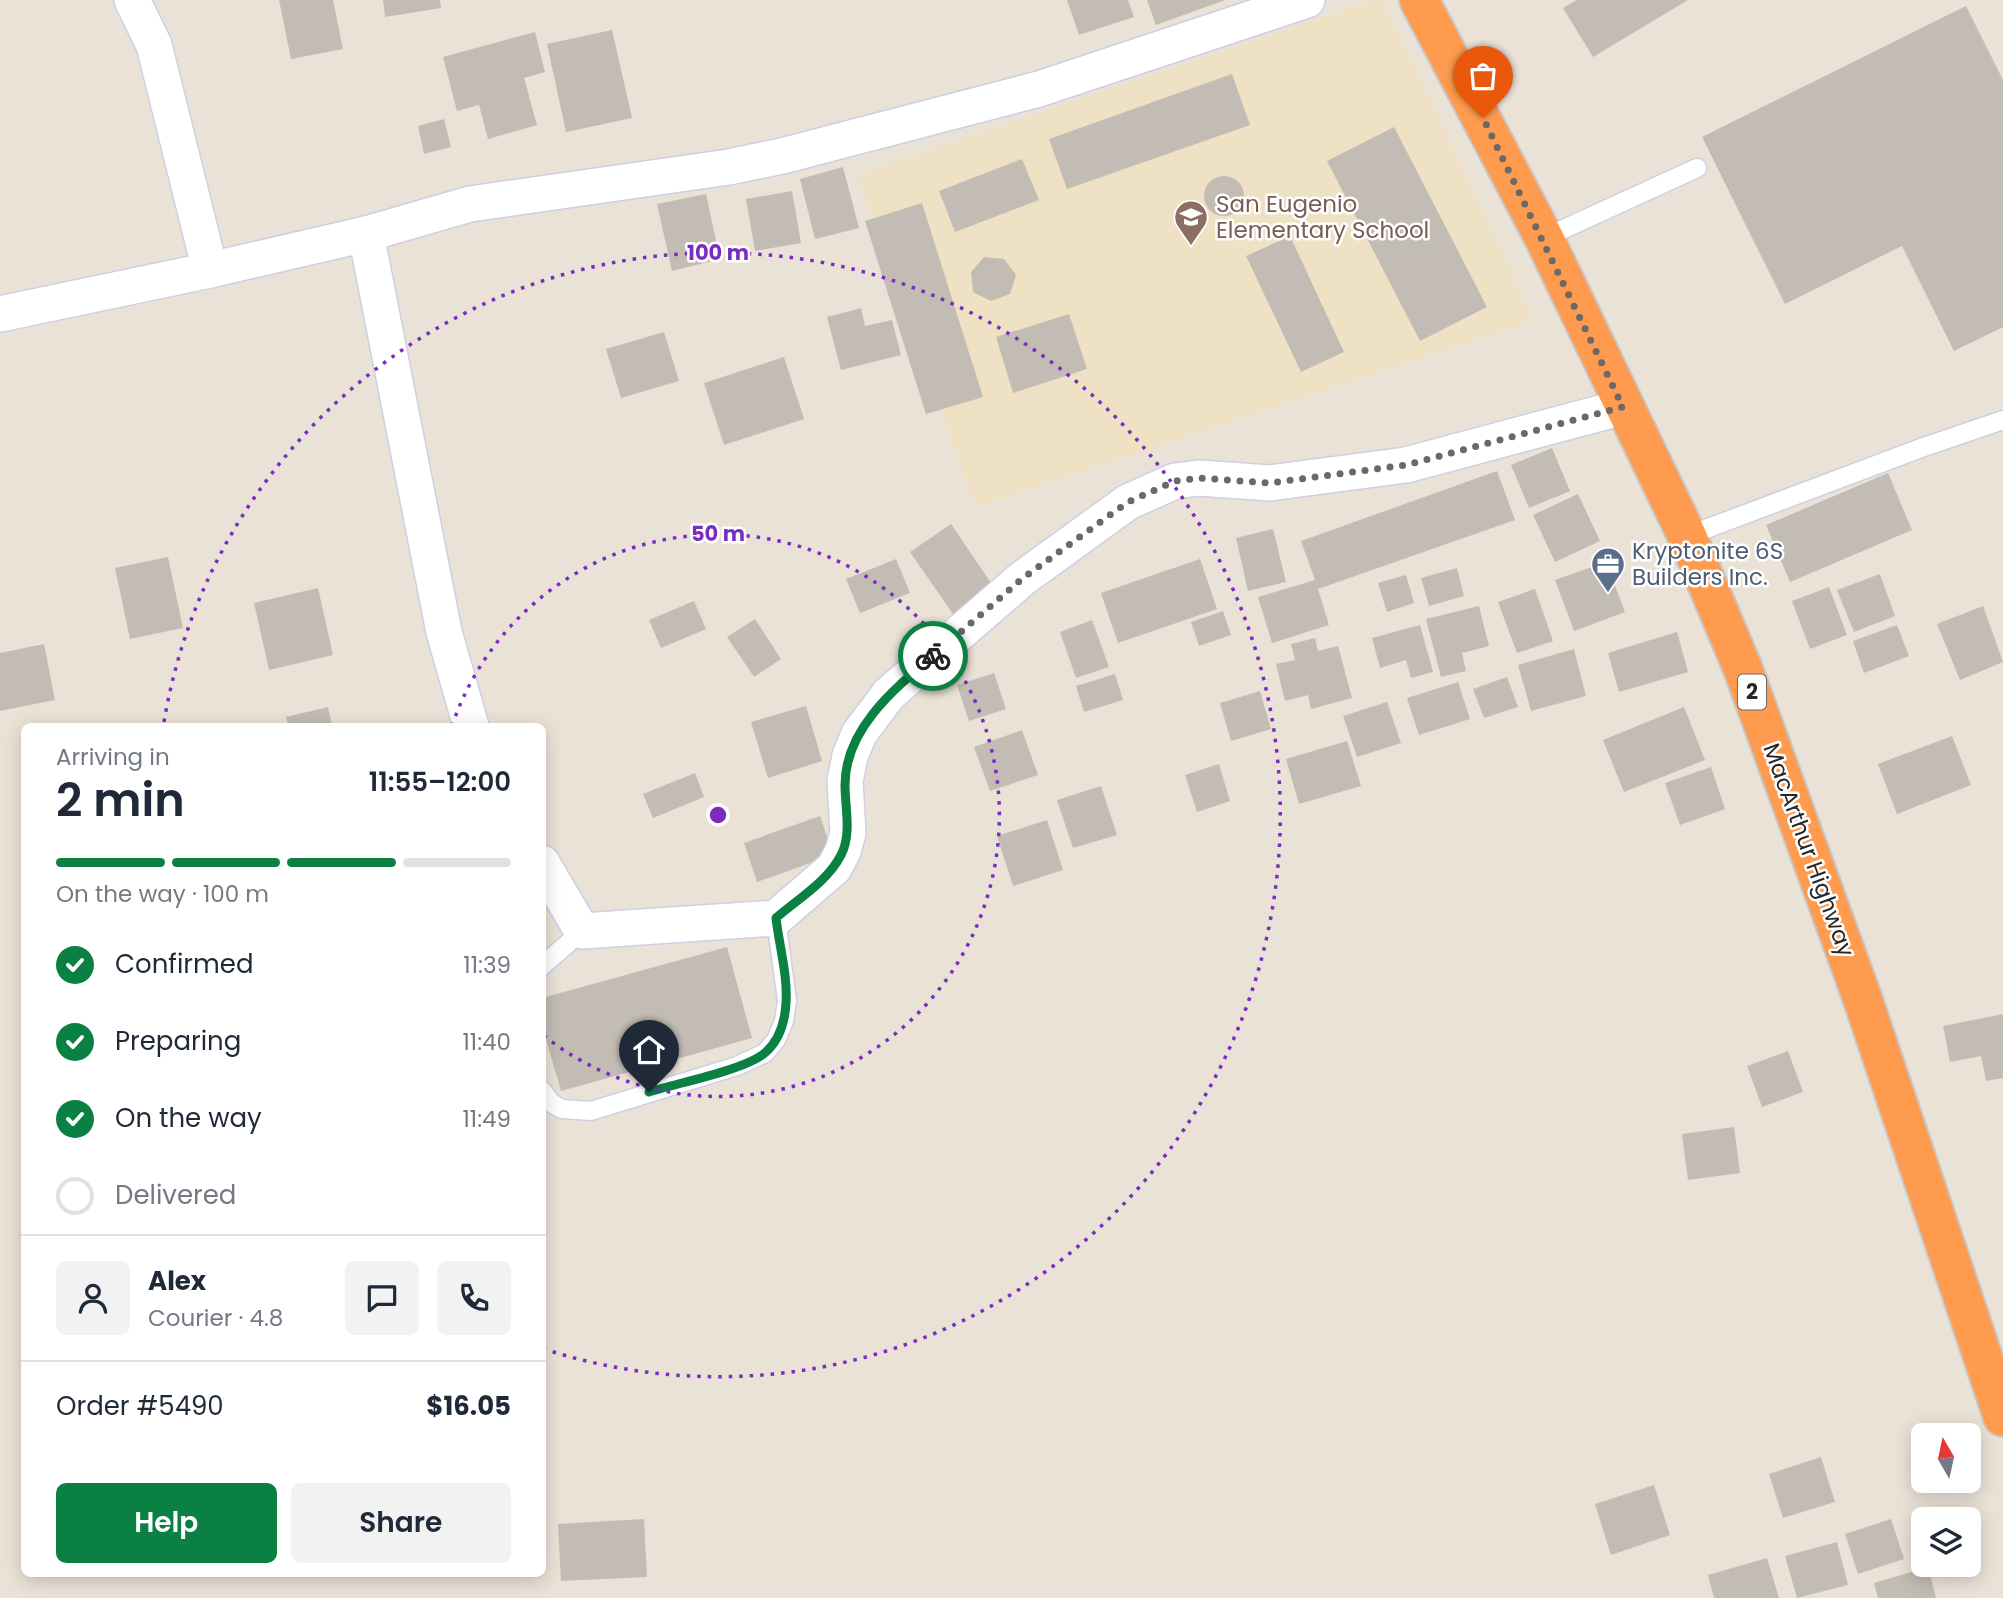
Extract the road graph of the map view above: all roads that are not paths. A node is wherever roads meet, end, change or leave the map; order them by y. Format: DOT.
graph roads {
  1 [pos="132,0"];
  2 [pos="1307,0"];
  3 [pos="1419,0"];
  4 [pos="1697,168"];
  5 [pos="366,234"];
  6 [pos="1544,238"];
  7 [pos="210,270"];
  8 [pos="0,314"];
  9 [pos="1623,407"];
  10 [pos="2003,421"];
  11 [pos="1687,536"];
  12 [pos="470,723"];
  13 [pos="546,870"];
  14 [pos="776,918"];
  15 [pos="582,931"];
  16 [pos="546,962"];
  17 [pos="546,1096"];
  18 [pos="2003,1417"];
  1 -- 7 [label="street"];
  2 -- 5 [label="street"];
  3 -- 6 [label="highway, MacArthur Highway / 2"];
  4 -- 6 [label="lane"];
  5 -- 7 [label="street"];
  5 -- 12 [label="street"];
  6 -- 9 [label="highway, MacArthur Highway / 2"];
  7 -- 8 [label="street"];
  9 -- 11 [label="highway, MacArthur Highway / 2"];
  9 -- 14 [label="street"];
  10 -- 11 [label="lane"];
  11 -- 18 [label="highway, MacArthur Highway / 2"];
  13 -- 15 [label="street"];
  14 -- 15 [label="street"];
  14 -- 17 [label="lane"];
  15 -- 16 [label="lane"];
}
